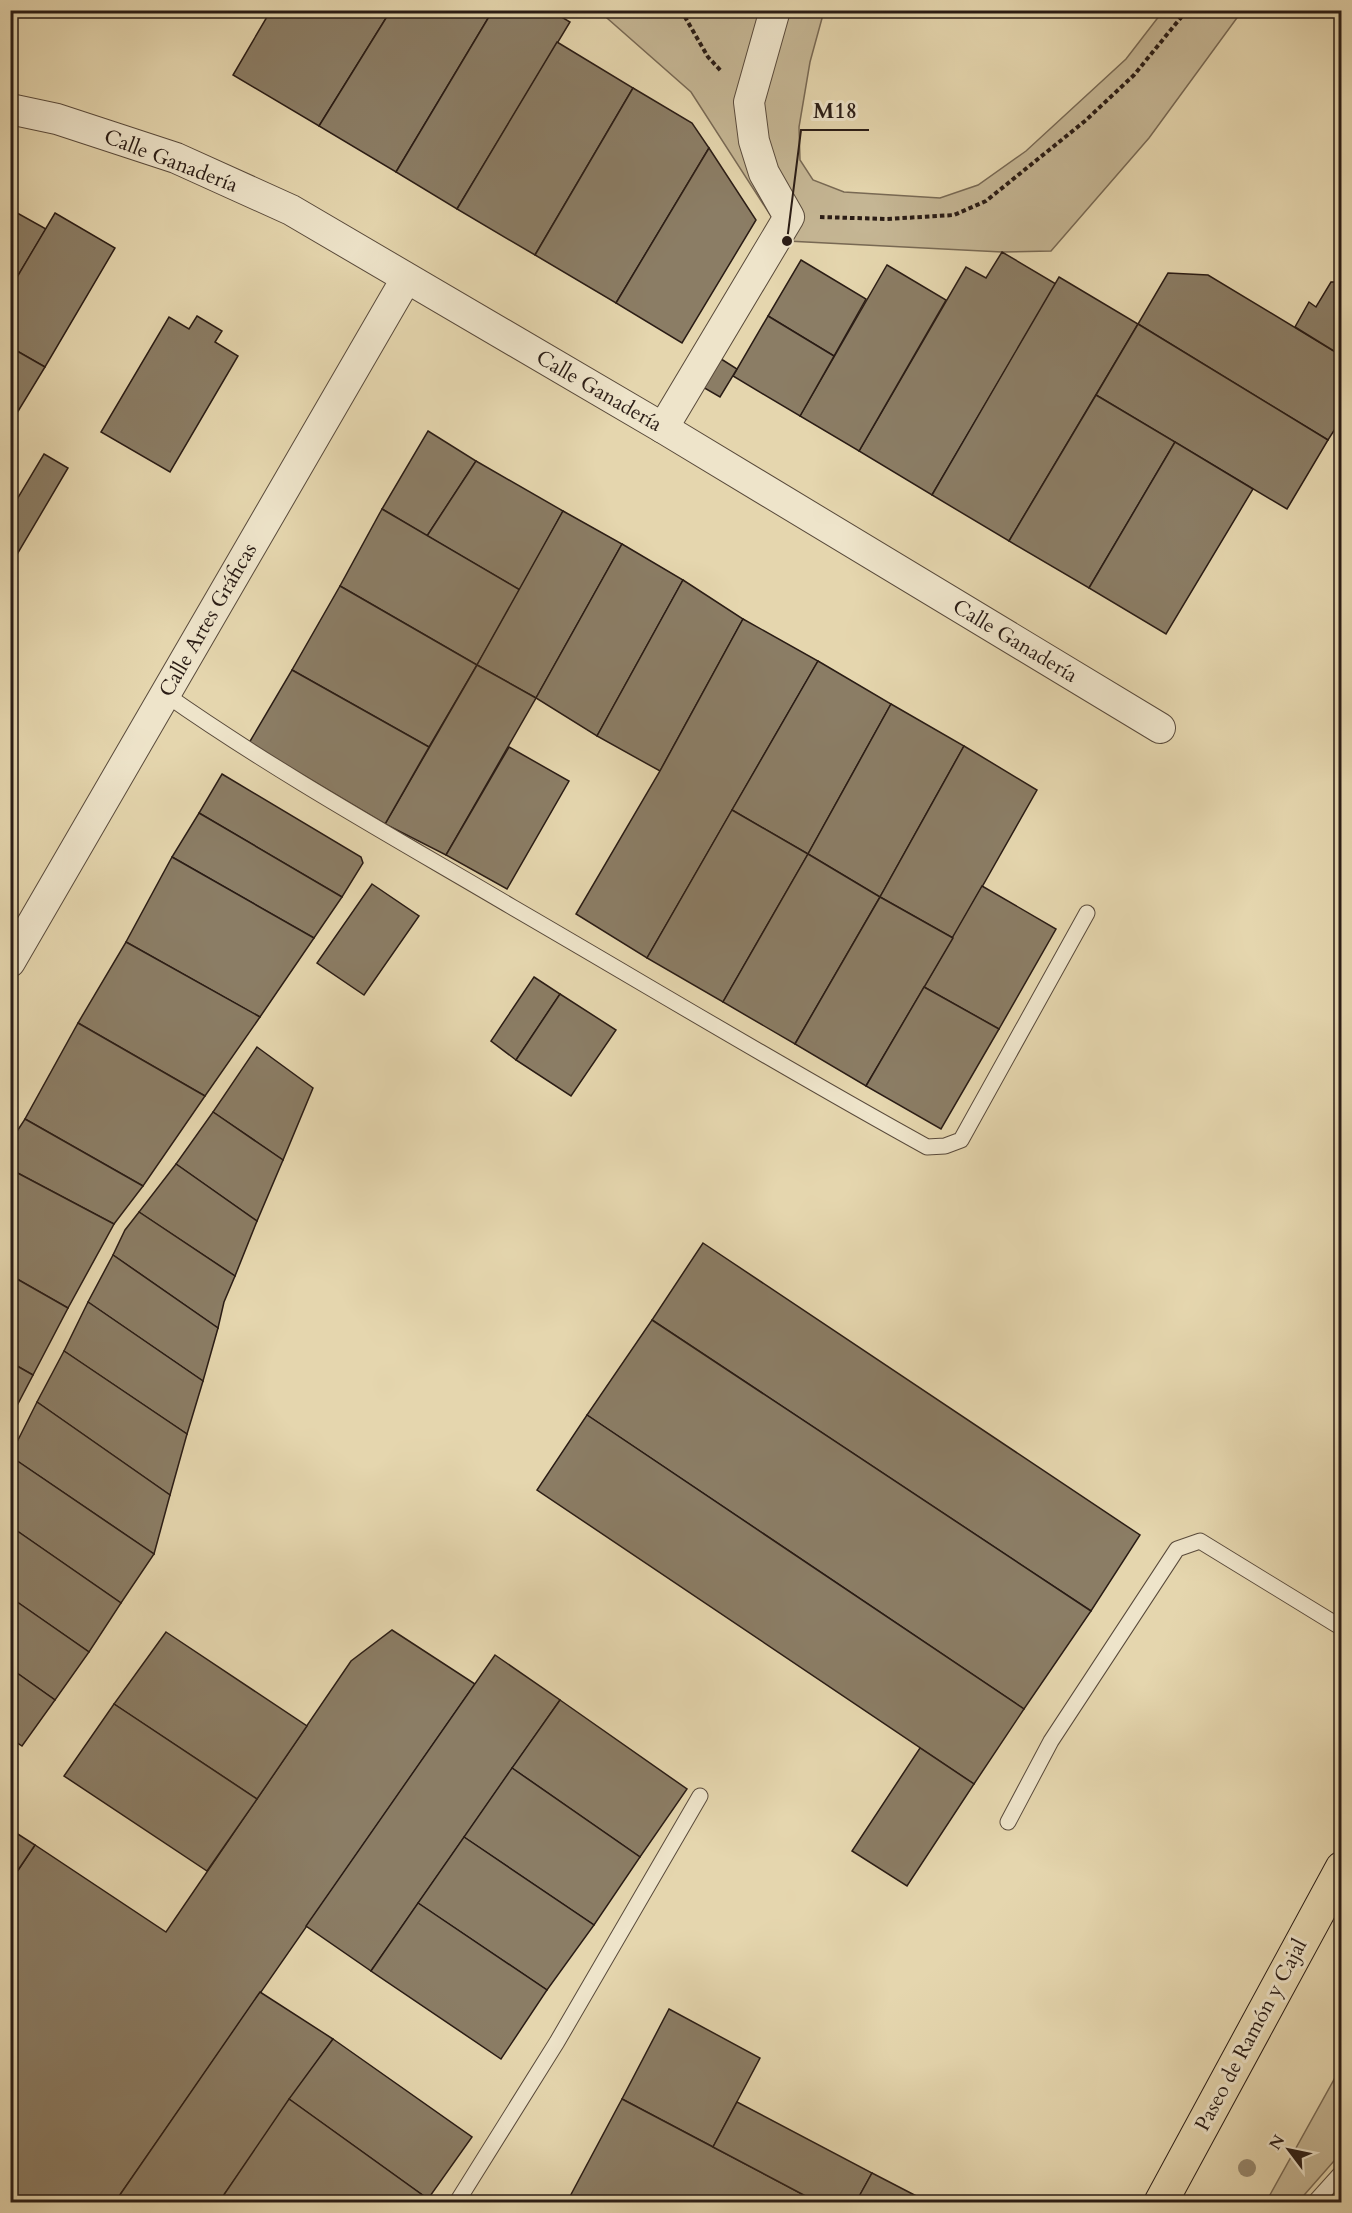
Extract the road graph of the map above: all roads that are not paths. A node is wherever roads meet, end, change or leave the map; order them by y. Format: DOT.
graph roads {
  1 [pos="775,10"];
  2 [pos="10,109"];
  3 [pos="406,279"];
  4 [pos="663,428"];
  5 [pos="165,694"];
  6 [pos="1160,728"];
  7 [pos="1087,913"];
  8 [pos="10,962"];
  9 [pos="1341,1628"];
  10 [pos="700,1796"];
  11 [pos="1008,1822"];
  12 [pos="1341,1868"];
  13 [pos="1341,2172"];
  14 [pos="457,2202"];
  15 [pos="1161,2202"];
  16 [pos="1315,2202"];
  1 -- 4 [label="street"];
  2 -- 3 [label="street, Calle Ganadería"];
  3 -- 4 [label="street, Calle Ganadería"];
  3 -- 5 [label="street, Calle Artes Gráficas"];
  4 -- 6 [label="street, Calle Ganadería"];
  5 -- 7 [label="lane"];
  5 -- 8 [label="street, Calle Artes Gráficas"];
  9 -- 11 [label="lane"];
  10 -- 14 [label="lane"];
  12 -- 15 [label="main road, Paseo de Ramón y Cajal"];
  13 -- 16 [label="lane"];
}
